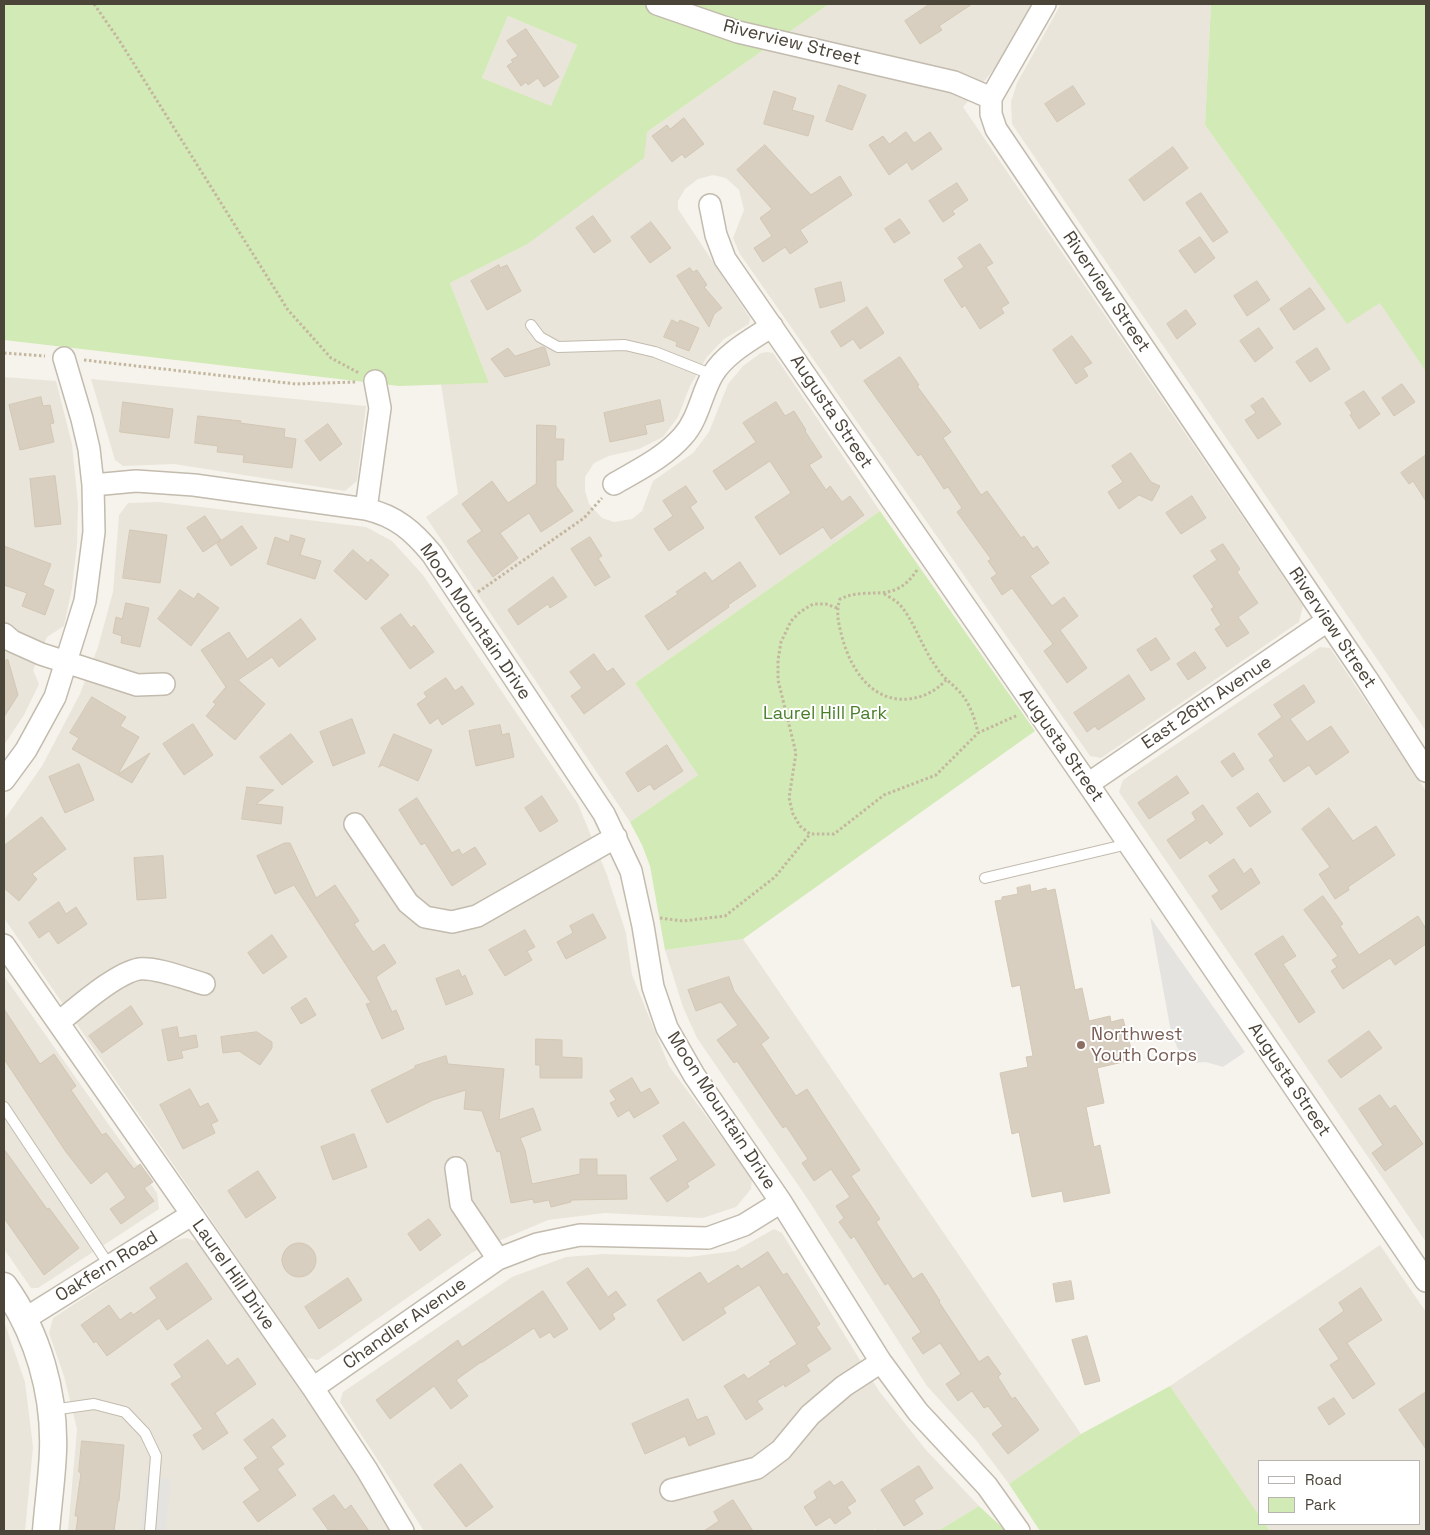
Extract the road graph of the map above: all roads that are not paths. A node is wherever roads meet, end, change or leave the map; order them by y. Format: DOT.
graph roads {
  1 [pos="657,4"];
  2 [pos="1045,4"];
  3 [pos="991,98"];
  4 [pos="710,205"];
  5 [pos="531,325"];
  6 [pos="772,326"];
  7 [pos="64,358"];
  8 [pos="713,375"];
  9 [pos="376,381"];
  10 [pos="614,484"];
  11 [pos="93,485"];
  12 [pos="366,509"];
  13 [pos="1327,621"];
  14 [pos="4,634"];
  15 [pos="67,661"];
  16 [pos="164,684"];
  17 [pos="1426,771"];
  18 [pos="4,780"];
  19 [pos="1088,784"];
  20 [pos="355,824"];
  21 [pos="616,837"];
  22 [pos="1128,844"];
  23 [pos="985,878"];
  24 [pos="4,945"];
  25 [pos="204,984"];
  26 [pos="59,1022"];
  27 [pos="4,1107"];
  28 [pos="456,1168"];
  29 [pos="781,1202"];
  30 [pos="190,1215"];
  31 [pos="498,1259"];
  32 [pos="109,1265"];
  33 [pos="1426,1281"];
  34 [pos="4,1286"];
  35 [pos="23,1320"];
  36 [pos="881,1362"];
  37 [pos="313,1388"];
  38 [pos="52,1410"];
  39 [pos="671,1490"];
  40 [pos="46,1531"];
  41 [pos="150,1531"];
  42 [pos="403,1531"];
  43 [pos="1019,1531"];
  1 -- 3 [label="street, Riverview Street"];
  2 -- 3 [label="street"];
  3 -- 13 [label="street, Riverview Street"];
  4 -- 6 [label="street, Augusta Street"];
  5 -- 8 [label="lane"];
  6 -- 8 [label="street"];
  6 -- 19 [label="street, Augusta Street"];
  7 -- 11 [label="street"];
  8 -- 10 [label="street"];
  9 -- 12 [label="street"];
  11 -- 12 [label="street, Moon Mountain Drive"];
  11 -- 15 [label="street"];
  12 -- 21 [label="street, Moon Mountain Drive"];
  13 -- 17 [label="street, Riverview Street"];
  13 -- 19 [label="street, East 26th Avenue"];
  14 -- 15 [label="street"];
  15 -- 16 [label="street"];
  15 -- 18 [label="street"];
  19 -- 22 [label="street, Augusta Street"];
  20 -- 21 [label="street"];
  21 -- 29 [label="street, Moon Mountain Drive"];
  22 -- 23 [label="lane"];
  22 -- 33 [label="street, Augusta Street"];
  24 -- 26 [label="street, Laurel Hill Drive"];
  25 -- 26 [label="street"];
  26 -- 30 [label="street, Laurel Hill Drive"];
  27 -- 32 [label="lane"];
  28 -- 31 [label="street"];
  29 -- 31 [label="street, Chandler Avenue"];
  29 -- 36 [label="street, Moon Mountain Drive"];
  30 -- 32 [label="street, Oakfern Road"];
  30 -- 37 [label="street, Laurel Hill Drive"];
  31 -- 37 [label="street, Chandler Avenue"];
  32 -- 35 [label="street, Oakfern Road"];
  34 -- 35 [label="street"];
  35 -- 38 [label="street"];
  36 -- 39 [label="street"];
  36 -- 43 [label="street, Moon Mountain Drive"];
  37 -- 42 [label="street, Laurel Hill Drive"];
  38 -- 40 [label="street"];
  38 -- 41 [label="lane"];
}
